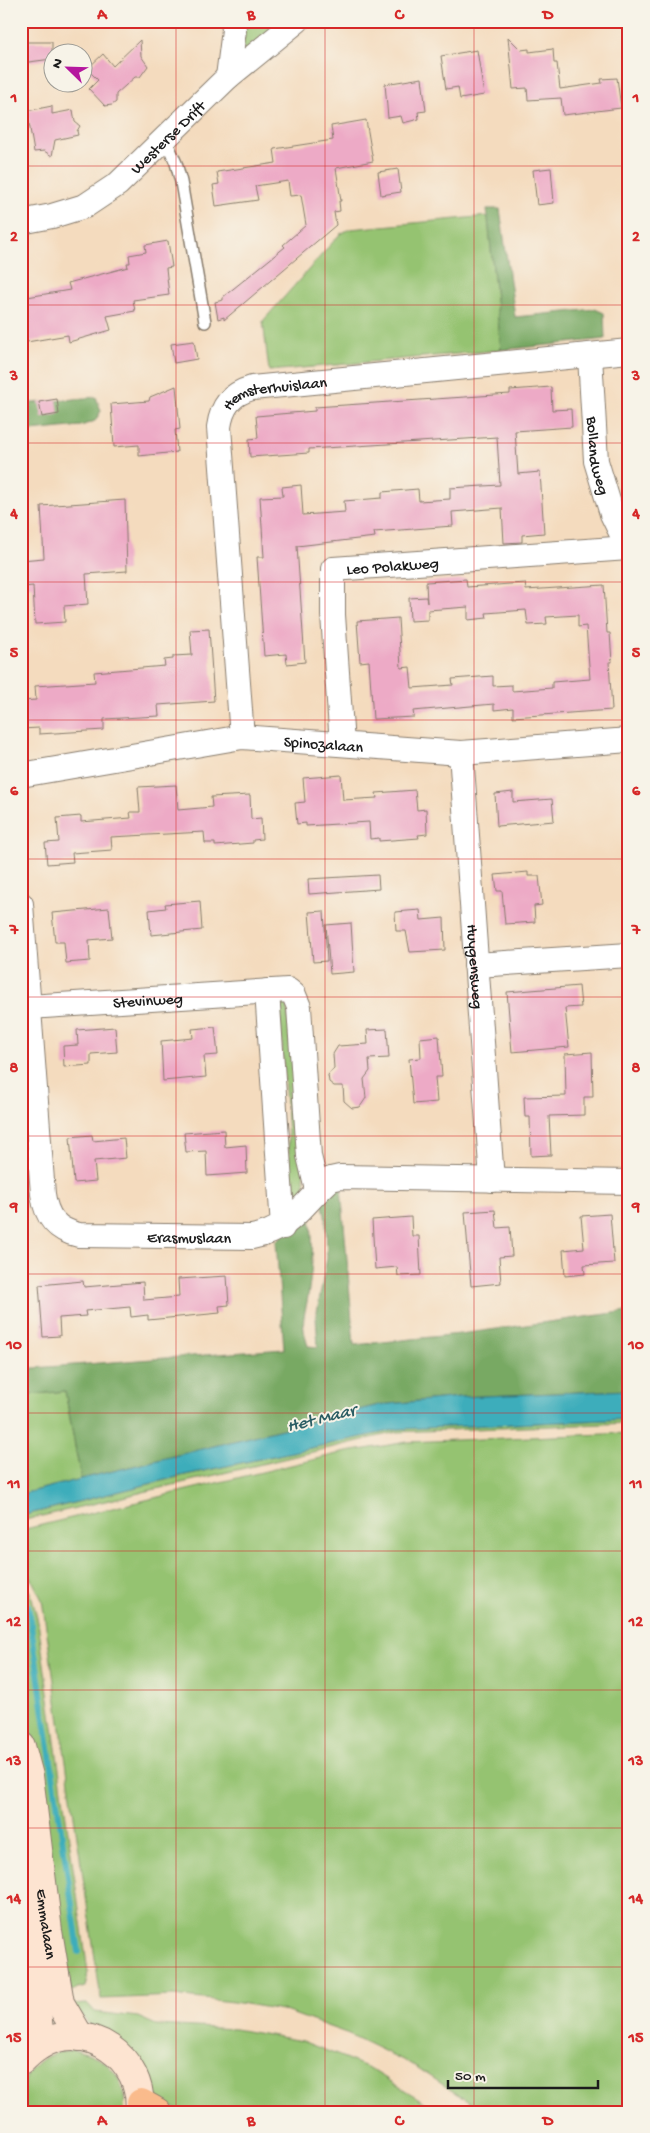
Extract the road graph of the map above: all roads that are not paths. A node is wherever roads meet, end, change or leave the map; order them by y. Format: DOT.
graph roads {
  1 [pos="233,21"];
  2 [pos="297,21"];
  3 [pos="228,77"];
  4 [pos="165,138"];
  5 [pos="21,222"];
  6 [pos="205,322"];
  7 [pos="629,351"];
  8 [pos="590,356"];
  9 [pos="628,548"];
  10 [pos="242,737"];
  11 [pos="629,740"];
  12 [pos="342,744"];
  13 [pos="461,753"];
  14 [pos="21,775"];
  15 [pos="21,904"];
  16 [pos="629,955"];
  17 [pos="476,965"];
  18 [pos="267,991"];
  19 [pos="29,1007"];
  20 [pos="492,1180"];
  21 [pos="629,1182"];
  22 [pos="317,1190"];
  23 [pos="283,1227"];
  24 [pos="21,1746"];
  25 [pos="28,1822"];
  26 [pos="21,1880"];
  27 [pos="80,2037"];
  28 [pos="30,2053"];
  29 [pos="146,2109"];
  1 -- 3 [label="street"];
  2 -- 3 [label="street, Westerse Drift"];
  3 -- 4 [label="street, Westerse Drift"];
  4 -- 5 [label="street, Westerse Drift"];
  4 -- 6 [label="lane"];
  7 -- 8 [label="street, Hemsterhuislaan"];
  8 -- 9 [label="street, Bollandweg"];
  8 -- 10 [label="street, Hemsterhuislaan"];
  9 -- 12 [label="street, Leo Polakweg"];
  10 -- 12 [label="street, Spinozalaan"];
  10 -- 14 [label="street, Spinozalaan"];
  11 -- 13 [label="street, Spinozalaan"];
  12 -- 13 [label="street, Spinozalaan"];
  13 -- 17 [label="street, Huygensweg"];
  15 -- 19 [label="street, Erasmuslaan"];
  16 -- 17 [label="street"];
  17 -- 20 [label="street, Huygensweg"];
  18 -- 19 [label="street, Stevinweg"];
  18 -- 22 [label="street, Stevinweg"];
  18 -- 23 [label="street"];
  19 -- 23 [label="street, Erasmuslaan"];
  20 -- 21 [label="street, Erasmuslaan"];
  20 -- 22 [label="street, Erasmuslaan"];
  22 -- 23 [label="street, Erasmuslaan"];
  24 -- 25 [label="main road, Emmalaan"];
  25 -- 27 [label="main road, Emmalaan"];
  26 -- 28 [label="main road, Emmalaan"];
  27 -- 28 [label="main road"];
  27 -- 29 [label="main road"];
}
